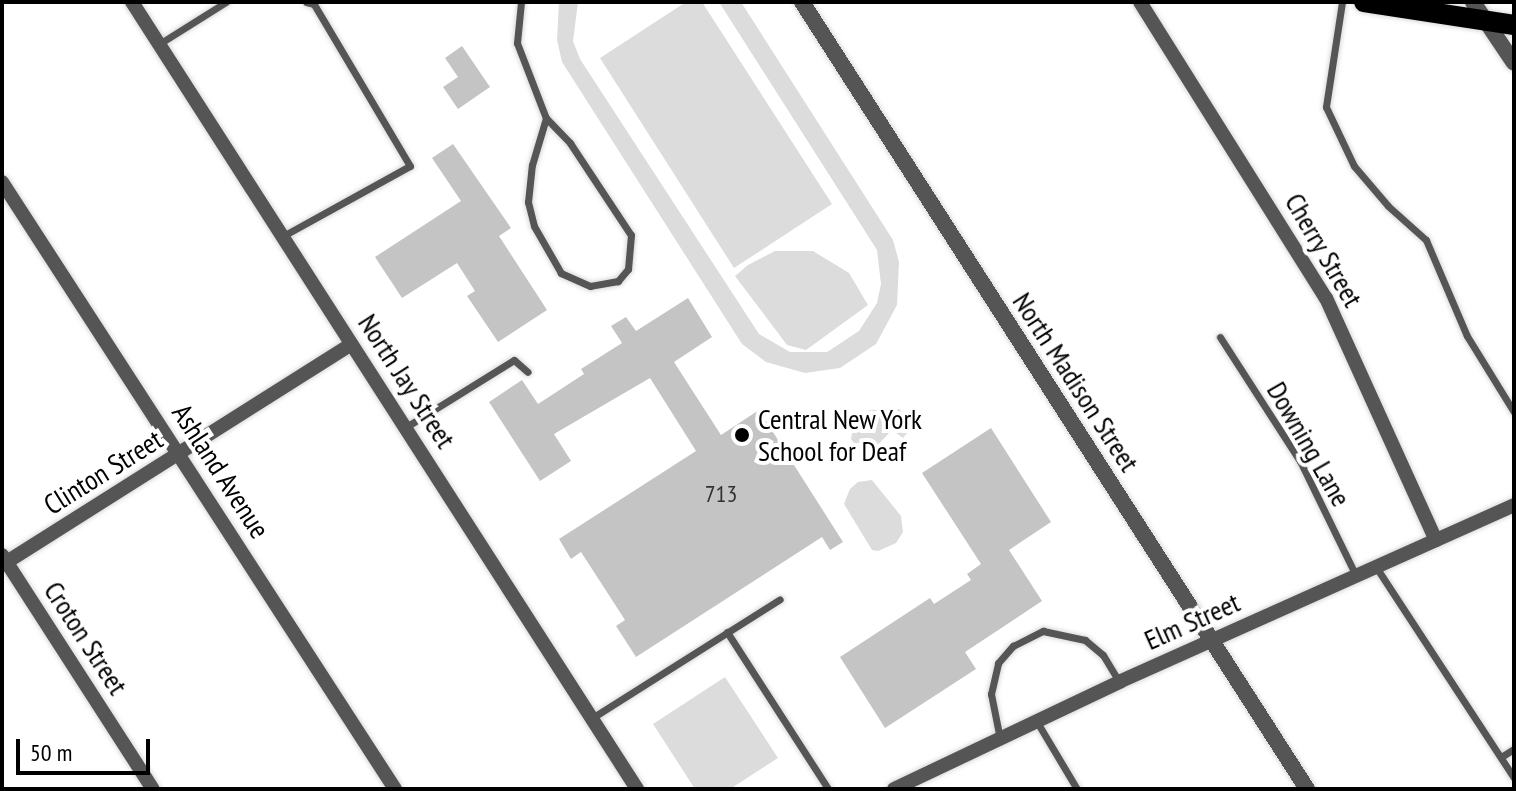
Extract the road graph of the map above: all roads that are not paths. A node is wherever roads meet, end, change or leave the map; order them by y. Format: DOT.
graph roads {
  1 [pos="132,2"];
  2 [pos="226,2"];
  3 [pos="306,2"];
  4 [pos="521,2"];
  5 [pos="802,2"];
  6 [pos="1140,2"];
  7 [pos="1342,2"];
  8 [pos="1364,2"];
  9 [pos="1473,2"];
  10 [pos="1485,20"];
  11 [pos="1514,25"];
  12 [pos="159,44"];
  13 [pos="1514,63"];
  14 [pos="546,118"];
  15 [pos="2,182"];
  16 [pos="282,236"];
  17 [pos="1220,337"];
  18 [pos="351,344"];
  19 [pos="528,372"];
  20 [pos="1514,412"];
  21 [pos="406,427"];
  22 [pos="180,456"];
  23 [pos="1514,505"];
  24 [pos="1436,540"];
  25 [pos="3,561"];
  26 [pos="1376,567"];
  27 [pos="1356,576"];
  28 [pos="780,599"];
  29 [pos="727,632"];
  30 [pos="1214,640"];
  31 [pos="1119,682"];
  32 [pos="592,718"];
  33 [pos="1036,722"];
  34 [pos="1000,739"];
  35 [pos="1514,749"];
  36 [pos="1501,757"];
  37 [pos="1514,778"];
  38 [pos="153,789"];
  39 [pos="395,789"];
  40 [pos="637,789"];
  41 [pos="828,789"];
  42 [pos="894,789"];
  43 [pos="1077,789"];
  44 [pos="1307,789"];
  1 -- 12 [label="street, North Jay Street"];
  2 -- 12 [label="lane"];
  3 -- 16 [label="lane"];
  4 -- 14 [label="lane"];
  5 -- 30 [label="street, North Madison Street"];
  6 -- 24 [label="street, Cherry Street"];
  7 -- 20 [label="lane"];
  8 -- 10 [label="main road"];
  9 -- 10 [label="street"];
  10 -- 11 [label="main road"];
  10 -- 13 [label="street"];
  12 -- 16 [label="street, North Jay Street"];
  14 -- 14 [label="lane"];
  15 -- 22 [label="street, Ashland Avenue"];
  16 -- 18 [label="street, North Jay Street"];
  17 -- 27 [label="lane, Downing Lane"];
  18 -- 21 [label="street, North Jay Street"];
  18 -- 22 [label="street, Clinton Street"];
  19 -- 21 [label="lane"];
  21 -- 32 [label="street, North Jay Street"];
  22 -- 25 [label="street, Clinton Street"];
  22 -- 39 [label="street, Ashland Avenue"];
  23 -- 24 [label="street, Elm Street"];
  24 -- 26 [label="street, Elm Street"];
  25 -- 38 [label="street, Croton Street"];
  26 -- 27 [label="street, Elm Street"];
  26 -- 36 [label="lane"];
  27 -- 30 [label="street, Elm Street"];
  28 -- 29 [label="lane"];
  29 -- 32 [label="lane"];
  29 -- 41 [label="lane"];
  30 -- 31 [label="street, Elm Street"];
  30 -- 44 [label="street, North Madison Street"];
  31 -- 33 [label="street, Elm Street"];
  31 -- 34 [label="lane"];
  32 -- 40 [label="street, North Jay Street"];
  33 -- 34 [label="street, Elm Street"];
  33 -- 43 [label="lane"];
  34 -- 42 [label="street, Elm Street"];
  35 -- 36 [label="lane"];
  36 -- 37 [label="lane"];
}
